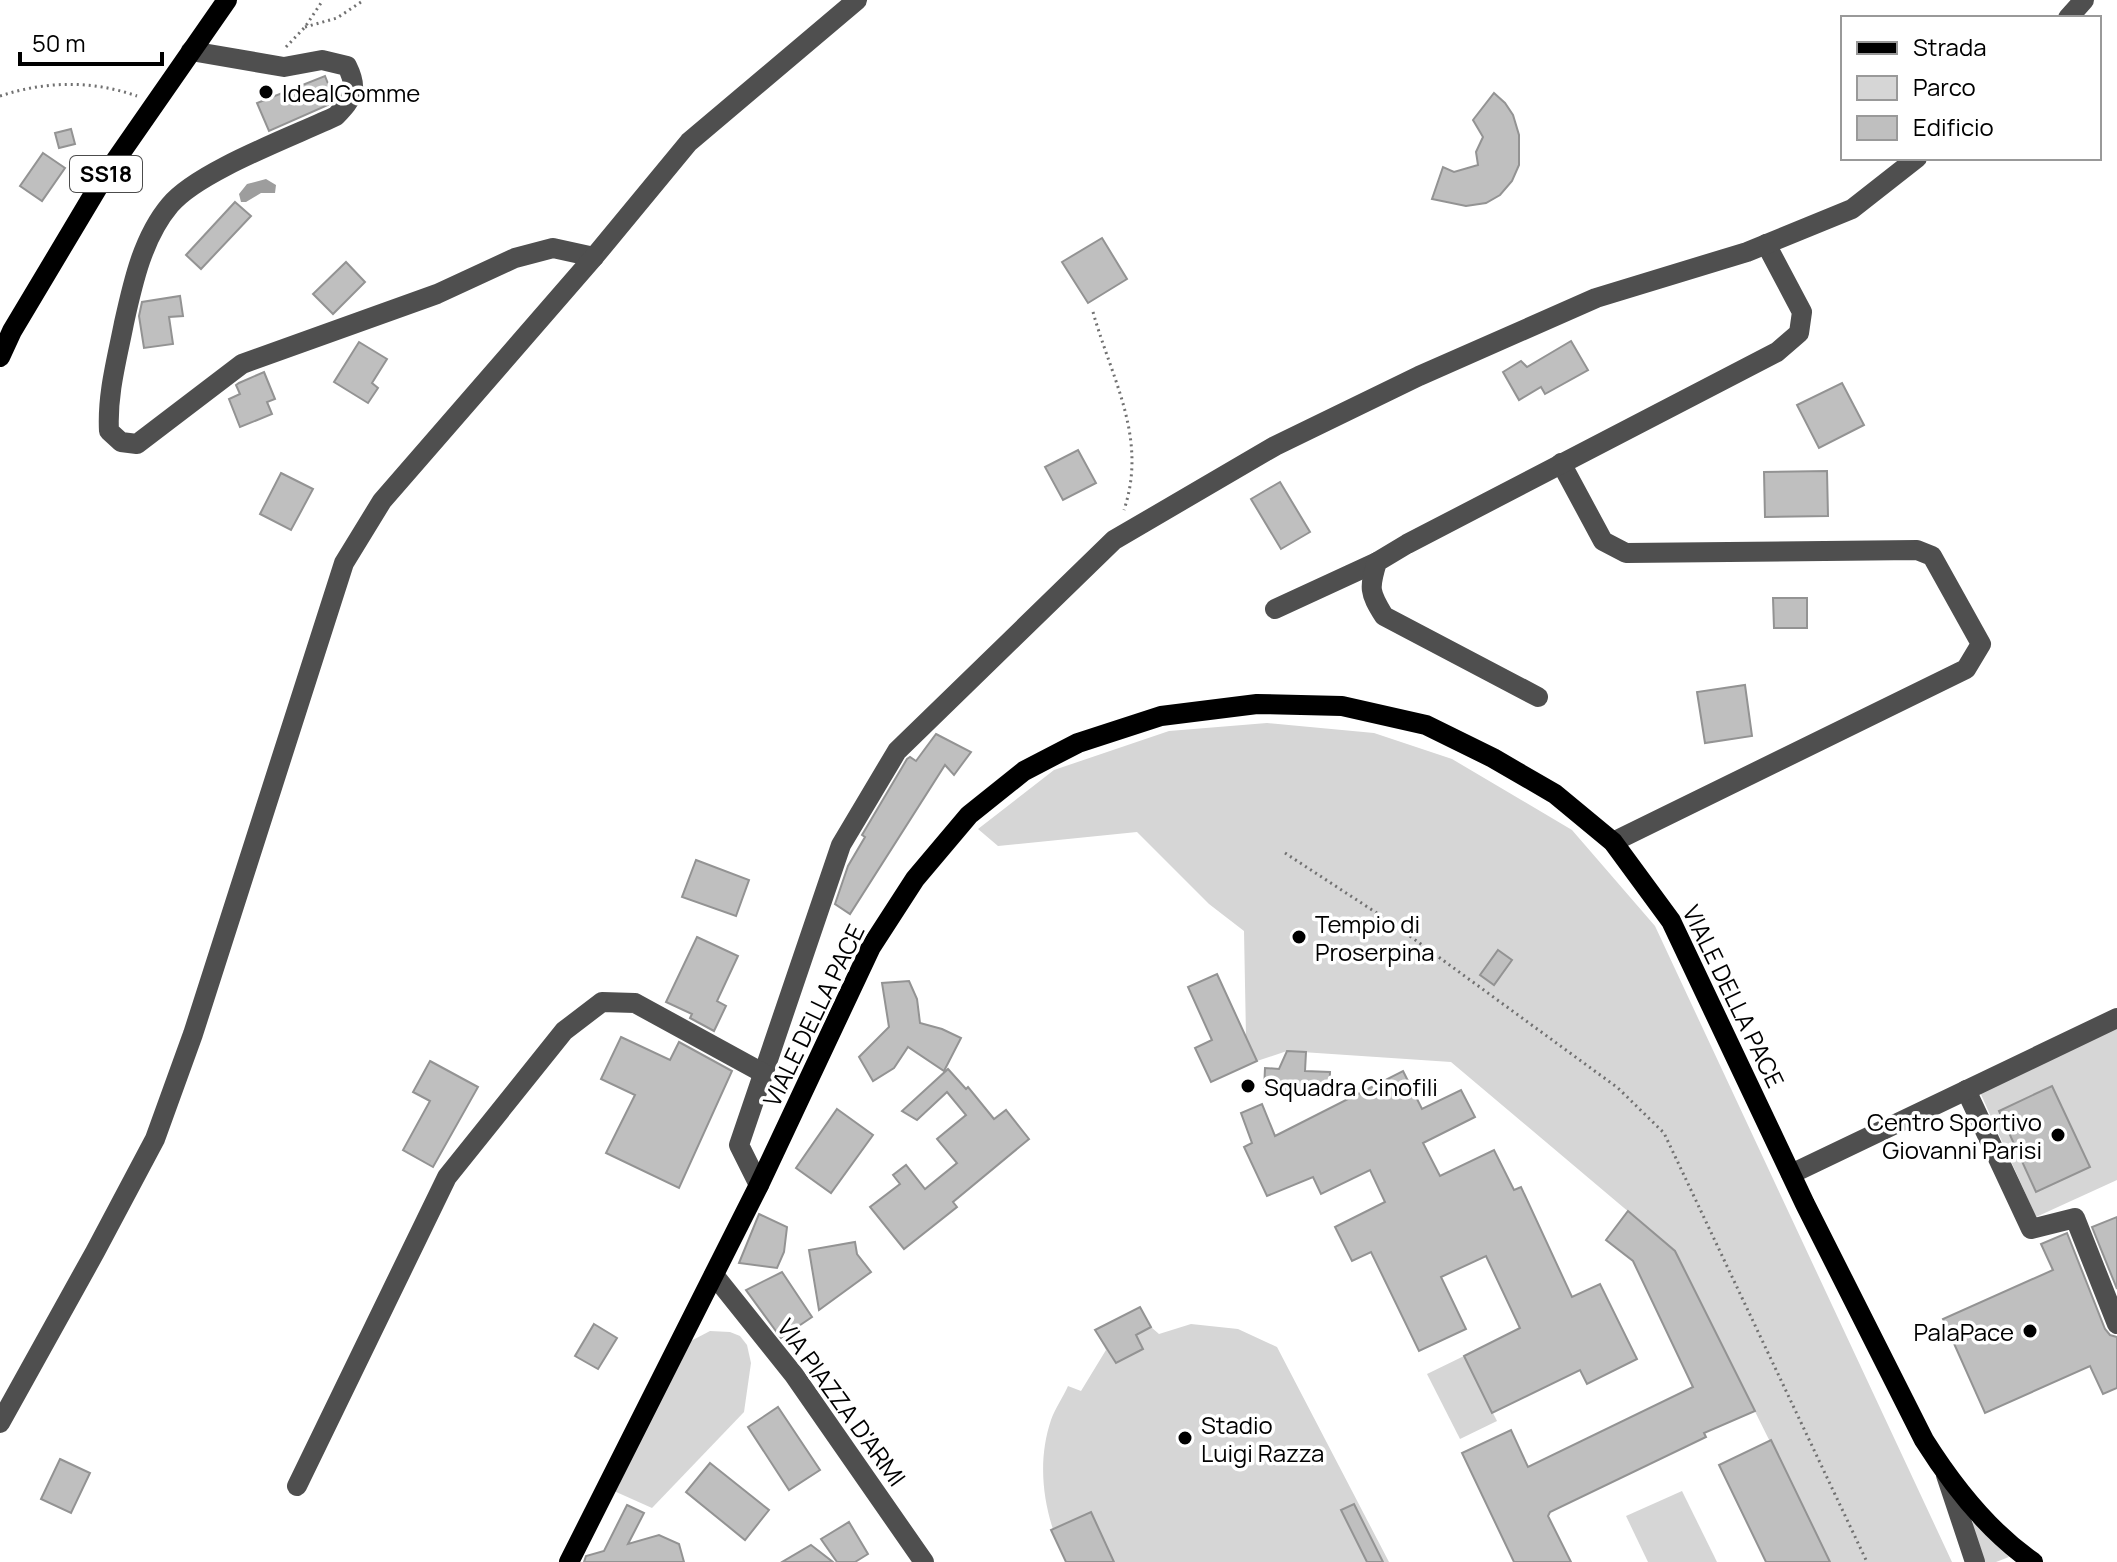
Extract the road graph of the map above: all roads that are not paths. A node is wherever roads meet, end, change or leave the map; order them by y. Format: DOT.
graph roads {
  1 [pos="227,0"];
  2 [pos="857,0"];
  3 [pos="2084,0"];
  4 [pos="2070,16"];
  5 [pos="191,51"];
  6 [pos="1914,160"];
  7 [pos="1766,244"];
  8 [pos="594,257"];
  9 [pos="0,357"];
  10 [pos="1561,463"];
  11 [pos="1377,562"];
  12 [pos="1275,609"];
  13 [pos="1538,697"];
  14 [pos="1613,842"];
  15 [pos="2117,1018"];
  16 [pos="763,1073"];
  17 [pos="1966,1090"];
  18 [pos="1791,1174"];
  19 [pos="759,1185"];
  20 [pos="714,1275"];
  21 [pos="2117,1324"];
  22 [pos="0,1423"];
  23 [pos="1946,1475"];
  24 [pos="297,1486"];
  25 [pos="2024,1561"];
  26 [pos="569,1562"];
  27 [pos="924,1562"];
  28 [pos="1975,1562"];
  1 -- 5 [label="main road, SS18"];
  2 -- 8 [label="street"];
  3 -- 4 [label="street"];
  5 -- 8 [label="street"];
  5 -- 9 [label="main road, SS18"];
  6 -- 7 [label="street"];
  7 -- 10 [label="street"];
  7 -- 16 [label="street"];
  8 -- 22 [label="street"];
  10 -- 11 [label="street"];
  10 -- 14 [label="street"];
  11 -- 12 [label="street"];
  11 -- 13 [label="street"];
  14 -- 18 [label="main road, VIALE DELLA PACE"];
  14 -- 19 [label="main road, VIALE DELLA PACE"];
  15 -- 17 [label="street"];
  16 -- 19 [label="street"];
  16 -- 24 [label="street"];
  17 -- 18 [label="street"];
  17 -- 21 [label="street"];
  18 -- 23 [label="main road, VIALE DELLA PACE"];
  19 -- 20 [label="main road, VIALE DELLA PACE"];
  20 -- 26 [label="main road, VIALE DELLA PACE"];
  20 -- 27 [label="street, VIA PIAZZA D'ARMI"];
  23 -- 25 [label="main road, VIALE DELLA PACE"];
  23 -- 28 [label="street"];
}
